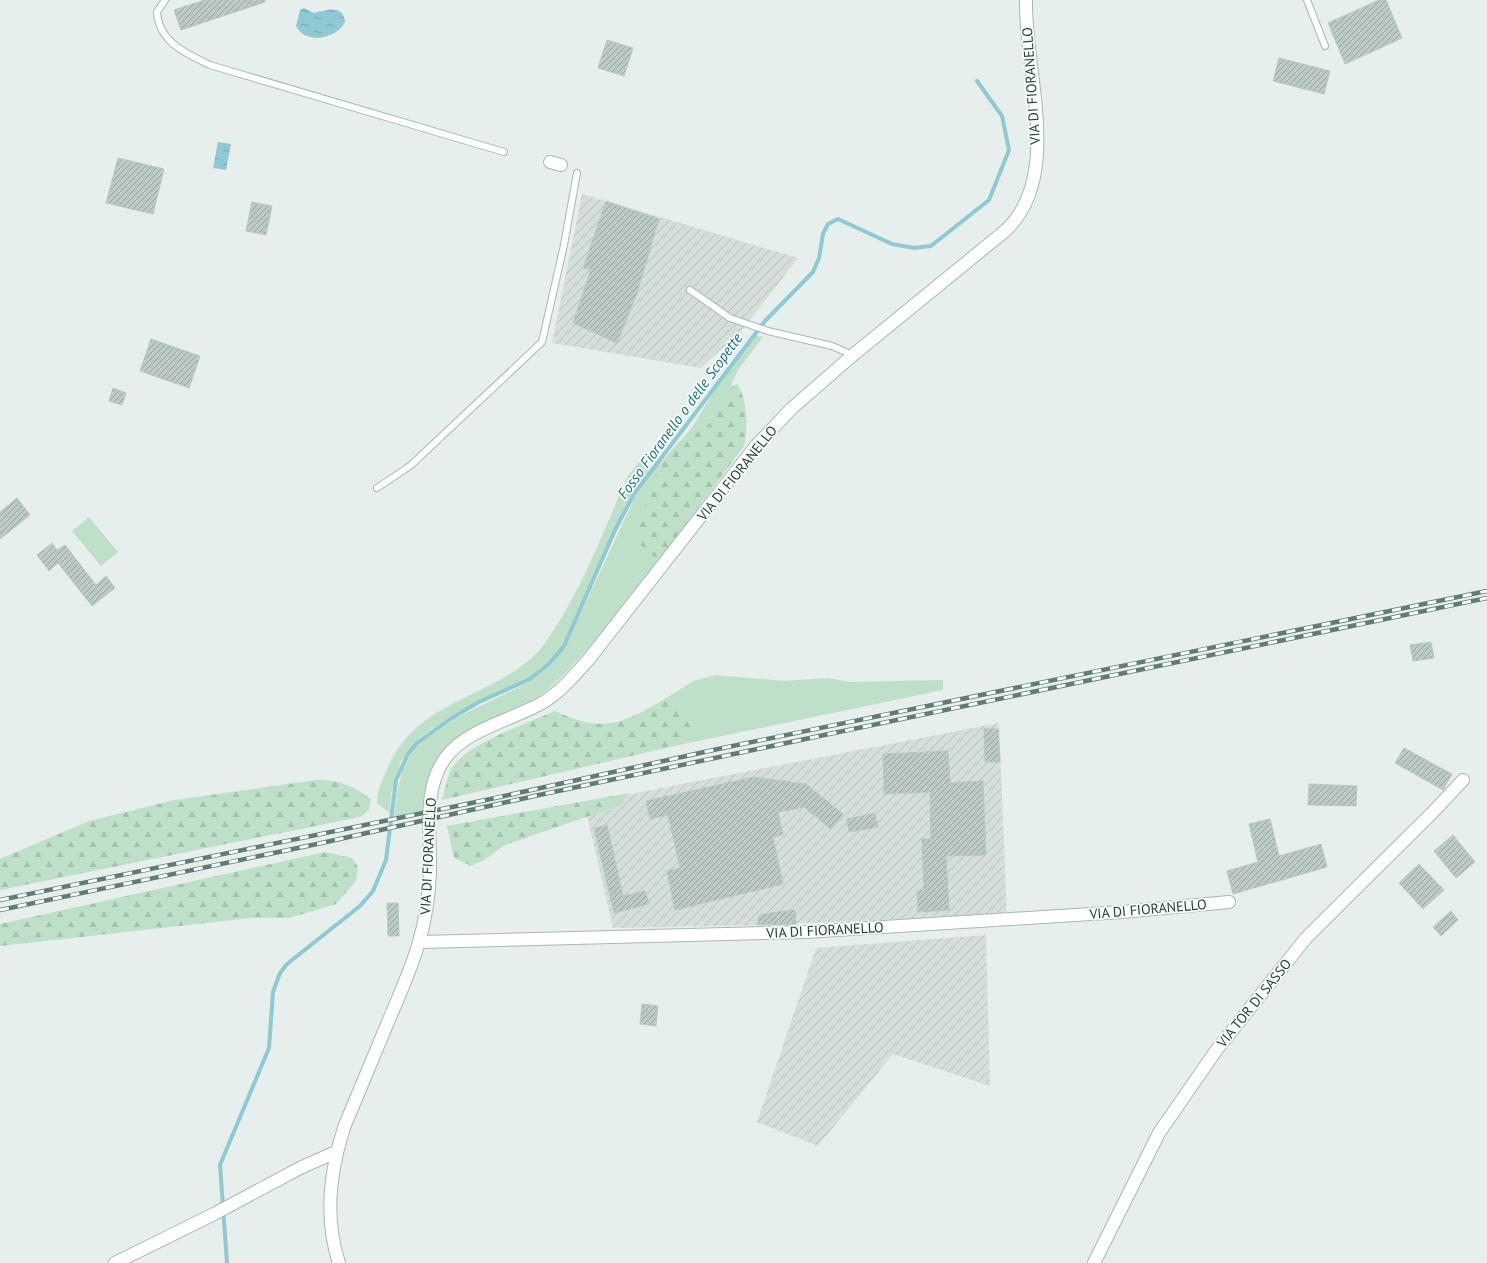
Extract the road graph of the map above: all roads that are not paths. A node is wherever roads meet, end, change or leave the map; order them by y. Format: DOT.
graph roads {
  1 [pos="165,0"];
  2 [pos="1026,0"];
  3 [pos="1307,0"];
  4 [pos="1324,46"];
  5 [pos="504,152"];
  6 [pos="577,173"];
  7 [pos="690,290"];
  8 [pos="853,355"];
  9 [pos="377,488"];
  10 [pos="1463,780"];
  11 [pos="1229,902"];
  12 [pos="420,942"];
  13 [pos="336,1152"];
  14 [pos="114,1263"];
  15 [pos="339,1263"];
  16 [pos="1094,1263"];
  1 -- 5 [label="lane"];
  2 -- 8 [label="street, VIA DI FIORANELLO"];
  3 -- 4 [label="lane"];
  6 -- 9 [label="lane"];
  7 -- 8 [label="lane"];
  8 -- 12 [label="street, VIA DI FIORANELLO"];
  10 -- 16 [label="street, VIA TOR DI SASSO"];
  11 -- 12 [label="street, VIA DI FIORANELLO"];
  12 -- 13 [label="street, VIA DI FIORANELLO"];
  13 -- 14 [label="street"];
  13 -- 15 [label="street, VIA DI FIORANELLO"];
}
